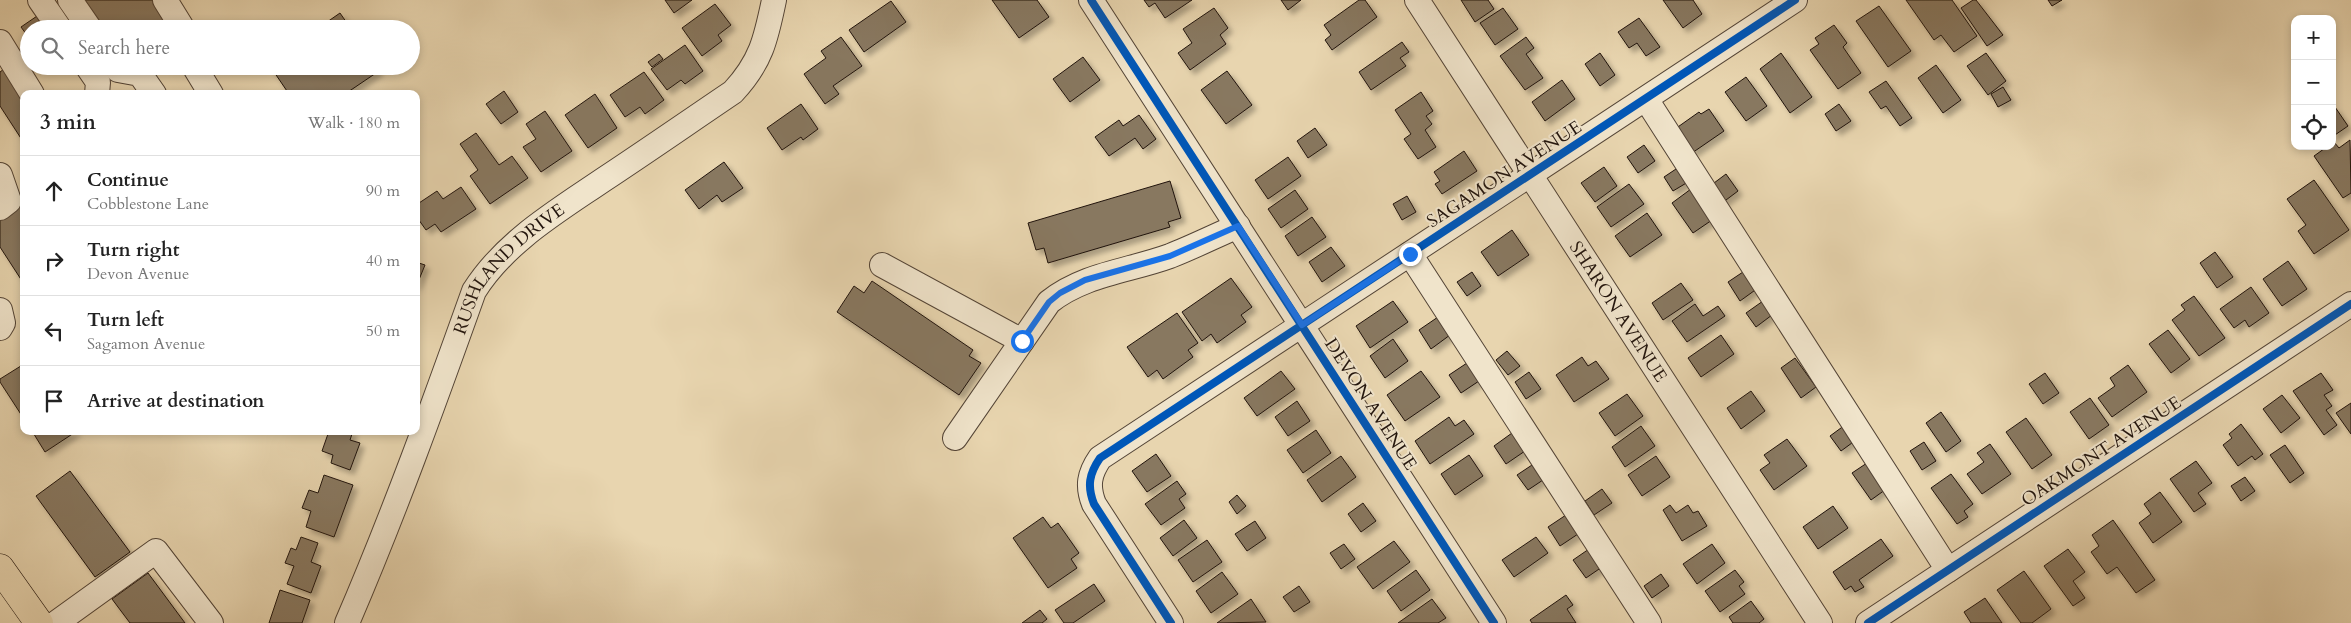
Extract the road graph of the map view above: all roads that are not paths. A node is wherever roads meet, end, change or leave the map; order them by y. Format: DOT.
graph roads {
  1 [pos="40,0"];
  2 [pos="70,0"];
  3 [pos="165,0"];
  4 [pos="774,0"];
  5 [pos="1091,0"];
  6 [pos="1417,0"];
  7 [pos="1795,0"];
  8 [pos="54,20"];
  9 [pos="84,20"];
  10 [pos="177,20"];
  11 [pos="0,42"];
  12 [pos="20,74"];
  13 [pos="20,75"];
  14 [pos="93,75"];
  15 [pos="141,75"];
  16 [pos="199,75"];
  17 [pos="30,90"];
  18 [pos="97,90"];
  19 [pos="151,90"];
  20 [pos="209,90"];
  21 [pos="1646,99"];
  22 [pos="0,174"];
  23 [pos="1530,175"];
  24 [pos="0,208"];
  25 [pos="1238,226"];
  26 [pos="1410,254"];
  27 [pos="882,266"];
  28 [pos="2351,304"];
  29 [pos="0,310"];
  30 [pos="1302,325"];
  31 [pos="0,328"];
  32 [pos="1022,341"];
  33 [pos="955,438"];
  34 [pos="0,568"];
  35 [pos="1948,570"];
  36 [pos="39,623"];
  37 [pos="56,623"];
  38 [pos="211,623"];
  39 [pos="347,623"];
  40 [pos="1171,623"];
  41 [pos="1494,623"];
  42 [pos="1649,623"];
  43 [pos="1820,623"];
  44 [pos="1868,623"];
  1 -- 8 [label="street"];
  2 -- 9 [label="street"];
  3 -- 10 [label="street"];
  4 -- 39 [label="street, RUSHLAND DRIVE"];
  5 -- 25 [label="street, DEVON AVENUE"];
  6 -- 23 [label="street, SHARON AVENUE"];
  7 -- 21 [label="street, SAGAMON AVENUE"];
  11 -- 12 [label="street"];
  13 -- 17 [label="street"];
  14 -- 18 [label="street"];
  15 -- 19 [label="street"];
  16 -- 20 [label="street"];
  21 -- 23 [label="street, SAGAMON AVENUE"];
  21 -- 35 [label="street"];
  22 -- 24 [label="street"];
  23 -- 26 [label="street, SAGAMON AVENUE"];
  23 -- 43 [label="street, SHARON AVENUE"];
  25 -- 30 [label="street, DEVON AVENUE"];
  25 -- 32 [label="street"];
  26 -- 30 [label="street, SAGAMON AVENUE"];
  26 -- 42 [label="street"];
  27 -- 32 [label="street"];
  28 -- 35 [label="street, OAKMONT AVENUE"];
  29 -- 31 [label="street"];
  30 -- 40 [label="street, SAGAMON AVENUE"];
  30 -- 41 [label="street, DEVON AVENUE"];
  32 -- 33 [label="street"];
  34 -- 36 [label="main road"];
  35 -- 44 [label="street, OAKMONT AVENUE"];
  37 -- 38 [label="street"];
}
